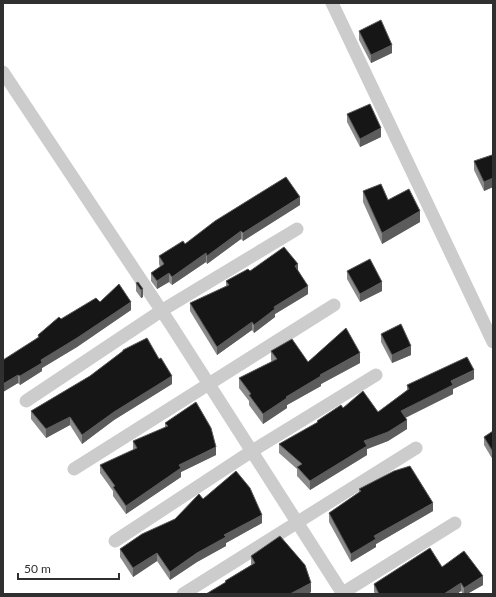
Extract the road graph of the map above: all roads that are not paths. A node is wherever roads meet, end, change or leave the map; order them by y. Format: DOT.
graph roads {
  1 [pos="332,3"];
  2 [pos="3,72"];
  3 [pos="297,229"];
  4 [pos="334,305"];
  5 [pos="161,311"];
  6 [pos="493,342"];
  7 [pos="376,375"];
  8 [pos="210,385"];
  9 [pos="26,401"];
  10 [pos="416,448"];
  11 [pos="252,452"];
  12 [pos="74,469"];
  13 [pos="298,522"];
  14 [pos="455,523"];
  15 [pos="115,541"];
  16 [pos="183,594"];
  17 [pos="342,594"];
  1 -- 6 [label="street"];
  2 -- 5 [label="street"];
  3 -- 5 [label="street"];
  4 -- 8 [label="street"];
  5 -- 8 [label="street"];
  5 -- 9 [label="street"];
  7 -- 11 [label="street"];
  8 -- 11 [label="street"];
  8 -- 12 [label="street"];
  10 -- 13 [label="street"];
  11 -- 13 [label="street"];
  11 -- 15 [label="street"];
  13 -- 16 [label="street"];
  13 -- 17 [label="street"];
  14 -- 17 [label="street"];
}
